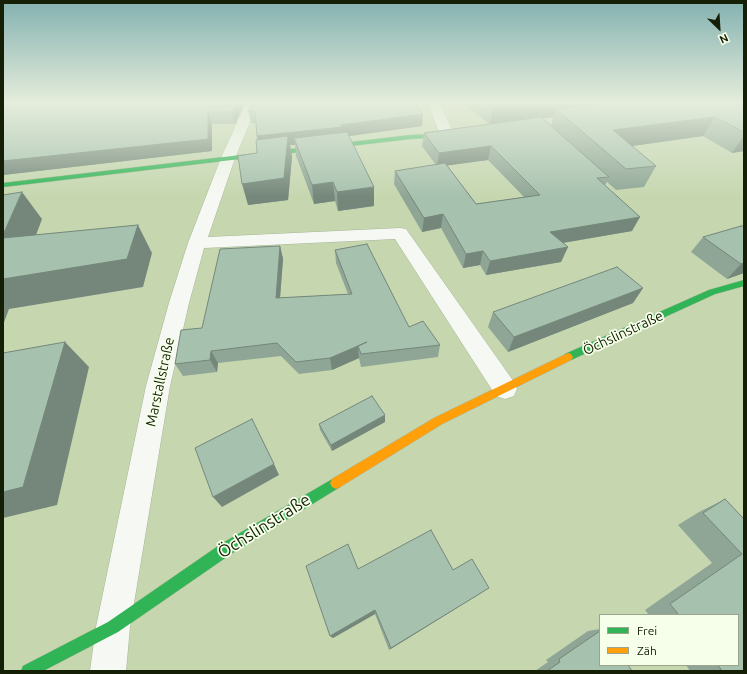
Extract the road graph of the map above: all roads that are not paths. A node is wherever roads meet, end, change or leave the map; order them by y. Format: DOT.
graph roads {
  1 [pos="238,134"];
  2 [pos="451,134"];
  3 [pos="447,135"];
  4 [pos="228,158"];
  5 [pos="3,185"];
  6 [pos="197,243"];
  7 [pos="744,284"];
  8 [pos="506,390"];
  9 [pos="114,627"];
  10 [pos="28,671"];
  11 [pos="108,671"];
  1 -- 4 [label="street, Marstallstraße"];
  2 -- 3 [label="street"];
  3 -- 4 [label="street"];
  4 -- 5 [label="street"];
  4 -- 6 [label="street, Marstallstraße"];
  6 -- 8 [label="street"];
  6 -- 9 [label="street, Marstallstraße"];
  7 -- 8 [label="street, Öchslinstraße"];
  8 -- 9 [label="street, Öchslinstraße"];
  9 -- 10 [label="street, Öchslinstraße"];
  9 -- 11 [label="street, Marstallstraße"];
}
